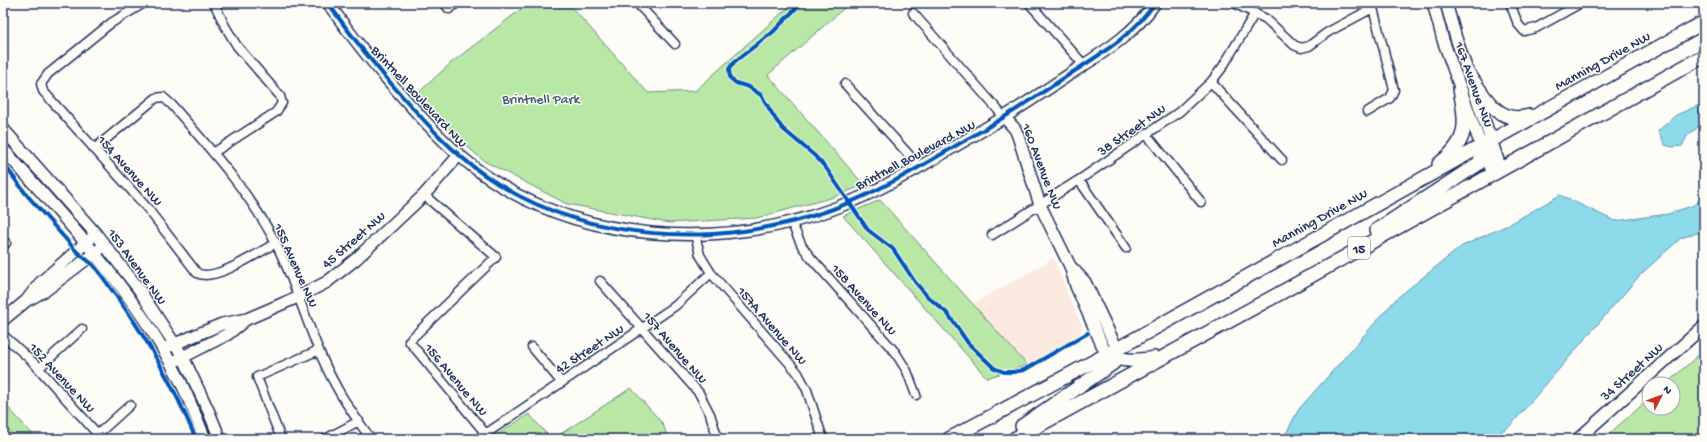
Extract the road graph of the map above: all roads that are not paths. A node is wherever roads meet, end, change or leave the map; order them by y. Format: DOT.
graph roads {
  1 [pos="144,3"];
  2 [pos="214,3"];
  3 [pos="328,3"];
  4 [pos="457,3"];
  5 [pos="638,3"];
  6 [pos="1029,3"];
  7 [pos="1155,3"];
  8 [pos="1234,3"];
  9 [pos="1433,3"];
  10 [pos="1446,3"];
  11 [pos="1510,3"];
  12 [pos="1581,3"];
  13 [pos="1372,5"];
  14 [pos="447,6"];
  15 [pos="913,13"];
  16 [pos="1255,13"];
  17 [pos="1704,22"];
  18 [pos="675,44"];
  19 [pos="1704,56"];
  20 [pos="1084,65"];
  21 [pos="1468,73"];
  22 [pos="1211,82"];
  23 [pos="845,84"];
  24 [pos="1460,89"];
  25 [pos="1367,112"];
  26 [pos="1534,116"];
  27 [pos="1005,118"];
  28 [pos="3,129"];
  29 [pos="1147,135"];
  30 [pos="1486,147"];
  31 [pos="3,149"];
  32 [pos="94,149"];
  33 [pos="213,153"];
  34 [pos="459,155"];
  35 [pos="1282,160"];
  36 [pos="919,166"];
  37 [pos="1497,171"];
  38 [pos="1079,180"];
  39 [pos="1419,180"];
  40 [pos="424,195"];
  41 [pos="1201,202"];
  42 [pos="1040,205"];
  43 [pos="791,222"];
  44 [pos="96,234"];
  45 [pos="695,234"];
  46 [pos="992,235"];
  47 [pos="85,243"];
  48 [pos="276,243"];
  49 [pos="105,245"];
  50 [pos="1126,248"];
  51 [pos="95,253"];
  52 [pos="1336,261"];
  53 [pos="711,273"];
  54 [pos="600,281"];
  55 [pos="298,297"];
  56 [pos="26,301"];
  57 [pos="246,319"];
  58 [pos="3,320"];
  59 [pos="1704,326"];
  60 [pos="82,329"];
  61 [pos="642,329"];
  62 [pos="3,335"];
  63 [pos="175,344"];
  64 [pos="532,347"];
  65 [pos="163,349"];
  66 [pos="319,350"];
  67 [pos="1113,354"];
  68 [pos="1167,355"];
  69 [pos="183,357"];
  70 [pos="172,363"];
  71 [pos="39,368"];
  72 [pos="561,382"];
  73 [pos="916,395"];
  74 [pos="130,406"];
  75 [pos="359,421"];
  76 [pos="486,434"];
  77 [pos="100,437"];
  78 [pos="205,439"];
  79 [pos="220,439"];
  80 [pos="281,439"];
  81 [pos="325,439"];
  82 [pos="372,439"];
  83 [pos="478,439"];
  84 [pos="718,439"];
  85 [pos="823,439"];
  86 [pos="950,439"];
  87 [pos="1010,439"];
  88 [pos="1014,439"];
  89 [pos="1578,439"];
  1 -- 32 [label="street, 154 Avenue NW"];
  2 -- 33 [label="street"];
  3 -- 34 [label="street, Brintnell Boulevard NW"];
  4 -- 14 [label="street"];
  5 -- 18 [label="street"];
  6 -- 20 [label="street"];
  7 -- 20 [label="street, Brintnell Boulevard NW"];
  8 -- 16 [label="street"];
  9 -- 24 [label="street, 167 Avenue NW"];
  10 -- 21 [label="street, 167 Avenue NW"];
  11 -- 12 [label="street"];
  13 -- 16 [label="street"];
  13 -- 25 [label="street"];
  15 -- 27 [label="street, 160 Avenue NW"];
  16 -- 22 [label="street, 38 Street NW"];
  17 -- 26 [label="main road, Manning Drive NW"];
  19 -- 37 [label="main road, 15"];
  20 -- 27 [label="street, Brintnell Boulevard NW"];
  21 -- 26 [label="main road"];
  21 -- 30 [label="street, 167 Avenue NW"];
  22 -- 29 [label="street, 38 Street NW"];
  22 -- 35 [label="street"];
  23 -- 36 [label="street"];
  24 -- 30 [label="street, 167 Avenue NW"];
  24 -- 39 [label="main road"];
  26 -- 30 [label="main road, Manning Drive NW"];
  27 -- 36 [label="street, Brintnell Boulevard NW"];
  27 -- 42 [label="street, 160 Avenue NW"];
  28 -- 44 [label="street, 153 Avenue NW"];
  29 -- 38 [label="street, 38 Street NW"];
  29 -- 41 [label="street"];
  30 -- 37 [label="street, 167 Avenue NW"];
  30 -- 37 [label="street, 167 Avenue NW"];
  30 -- 39 [label="main road, Manning Drive NW"];
  30 -- 52 [label="main road"];
  31 -- 47 [label="street, 153 Avenue NW"];
  32 -- 33 [label="street, 155 Avenue NW"];
  32 -- 48 [label="street, 154 Avenue NW"];
  33 -- 48 [label="street, 155 Avenue NW"];
  34 -- 40 [label="street, 45 Street NW"];
  34 -- 45 [label="street, Brintnell Boulevard NW"];
  36 -- 43 [label="street, Brintnell Boulevard NW"];
  37 -- 52 [label="main road, 15"];
  38 -- 42 [label="street, 38 Street NW"];
  38 -- 50 [label="street"];
  39 -- 67 [label="main road, Manning Drive NW / 15"];
  40 -- 55 [label="street, 45 Street NW"];
  40 -- 76 [label="street, 156 Avenue NW"];
  42 -- 46 [label="street, 38 Street NW"];
  42 -- 67 [label="street, 160 Avenue NW"];
  43 -- 45 [label="street, Brintnell Boulevard NW"];
  43 -- 73 [label="street, 158 Avenue NW"];
  44 -- 47 [label="street"];
  44 -- 49 [label="street, 153 Avenue NW"];
  45 -- 53 [label="street, 157A Avenue NW"];
  47 -- 51 [label="street, 153 Avenue NW"];
  47 -- 56 [label="street"];
  48 -- 55 [label="street, 155 Avenue NW"];
  49 -- 51 [label="street"];
  49 -- 63 [label="street, 153 Avenue NW"];
  51 -- 56 [label="street"];
  51 -- 65 [label="street, 153 Avenue NW"];
  52 -- 68 [label="main road, 15"];
  53 -- 61 [label="street, 42 Street NW"];
  53 -- 85 [label="street, 157A Avenue NW"];
  54 -- 61 [label="street, 157 Avenue NW"];
  55 -- 57 [label="street, 45 Street NW"];
  55 -- 66 [label="street, 155 Avenue NW"];
  56 -- 58 [label="street"];
  57 -- 63 [label="street, 45 Street NW"];
  57 -- 69 [label="street, 45 Street NW"];
  59 -- 89 [label="street, 34 Street NW"];
  60 -- 71 [label="street"];
  61 -- 72 [label="street, 42 Street NW"];
  61 -- 84 [label="street, 157 Avenue NW"];
  62 -- 71 [label="street, 152 Avenue NW"];
  63 -- 65 [label="street, 45 Street NW"];
  63 -- 69 [label="street, 153 Avenue NW"];
  64 -- 72 [label="street"];
  65 -- 70 [label="street, 153 Avenue NW"];
  66 -- 75 [label="street, 155 Avenue NW"];
  66 -- 80 [label="street"];
  67 -- 68 [label="main road"];
  67 -- 86 [label="main road, Manning Drive NW"];
  67 -- 87 [label="main road"];
  68 -- 88 [label="main road, 15"];
  69 -- 70 [label="street, 45 Street NW"];
  69 -- 79 [label="street, 153 Avenue NW"];
  70 -- 78 [label="street, 153 Avenue NW"];
  71 -- 77 [label="street, 152 Avenue NW"];
  72 -- 76 [label="street, 42 Street NW"];
  74 -- 77 [label="street"];
  75 -- 81 [label="street"];
  75 -- 82 [label="street, 155 Avenue NW"];
  76 -- 83 [label="street, 42 Street NW"];
}
